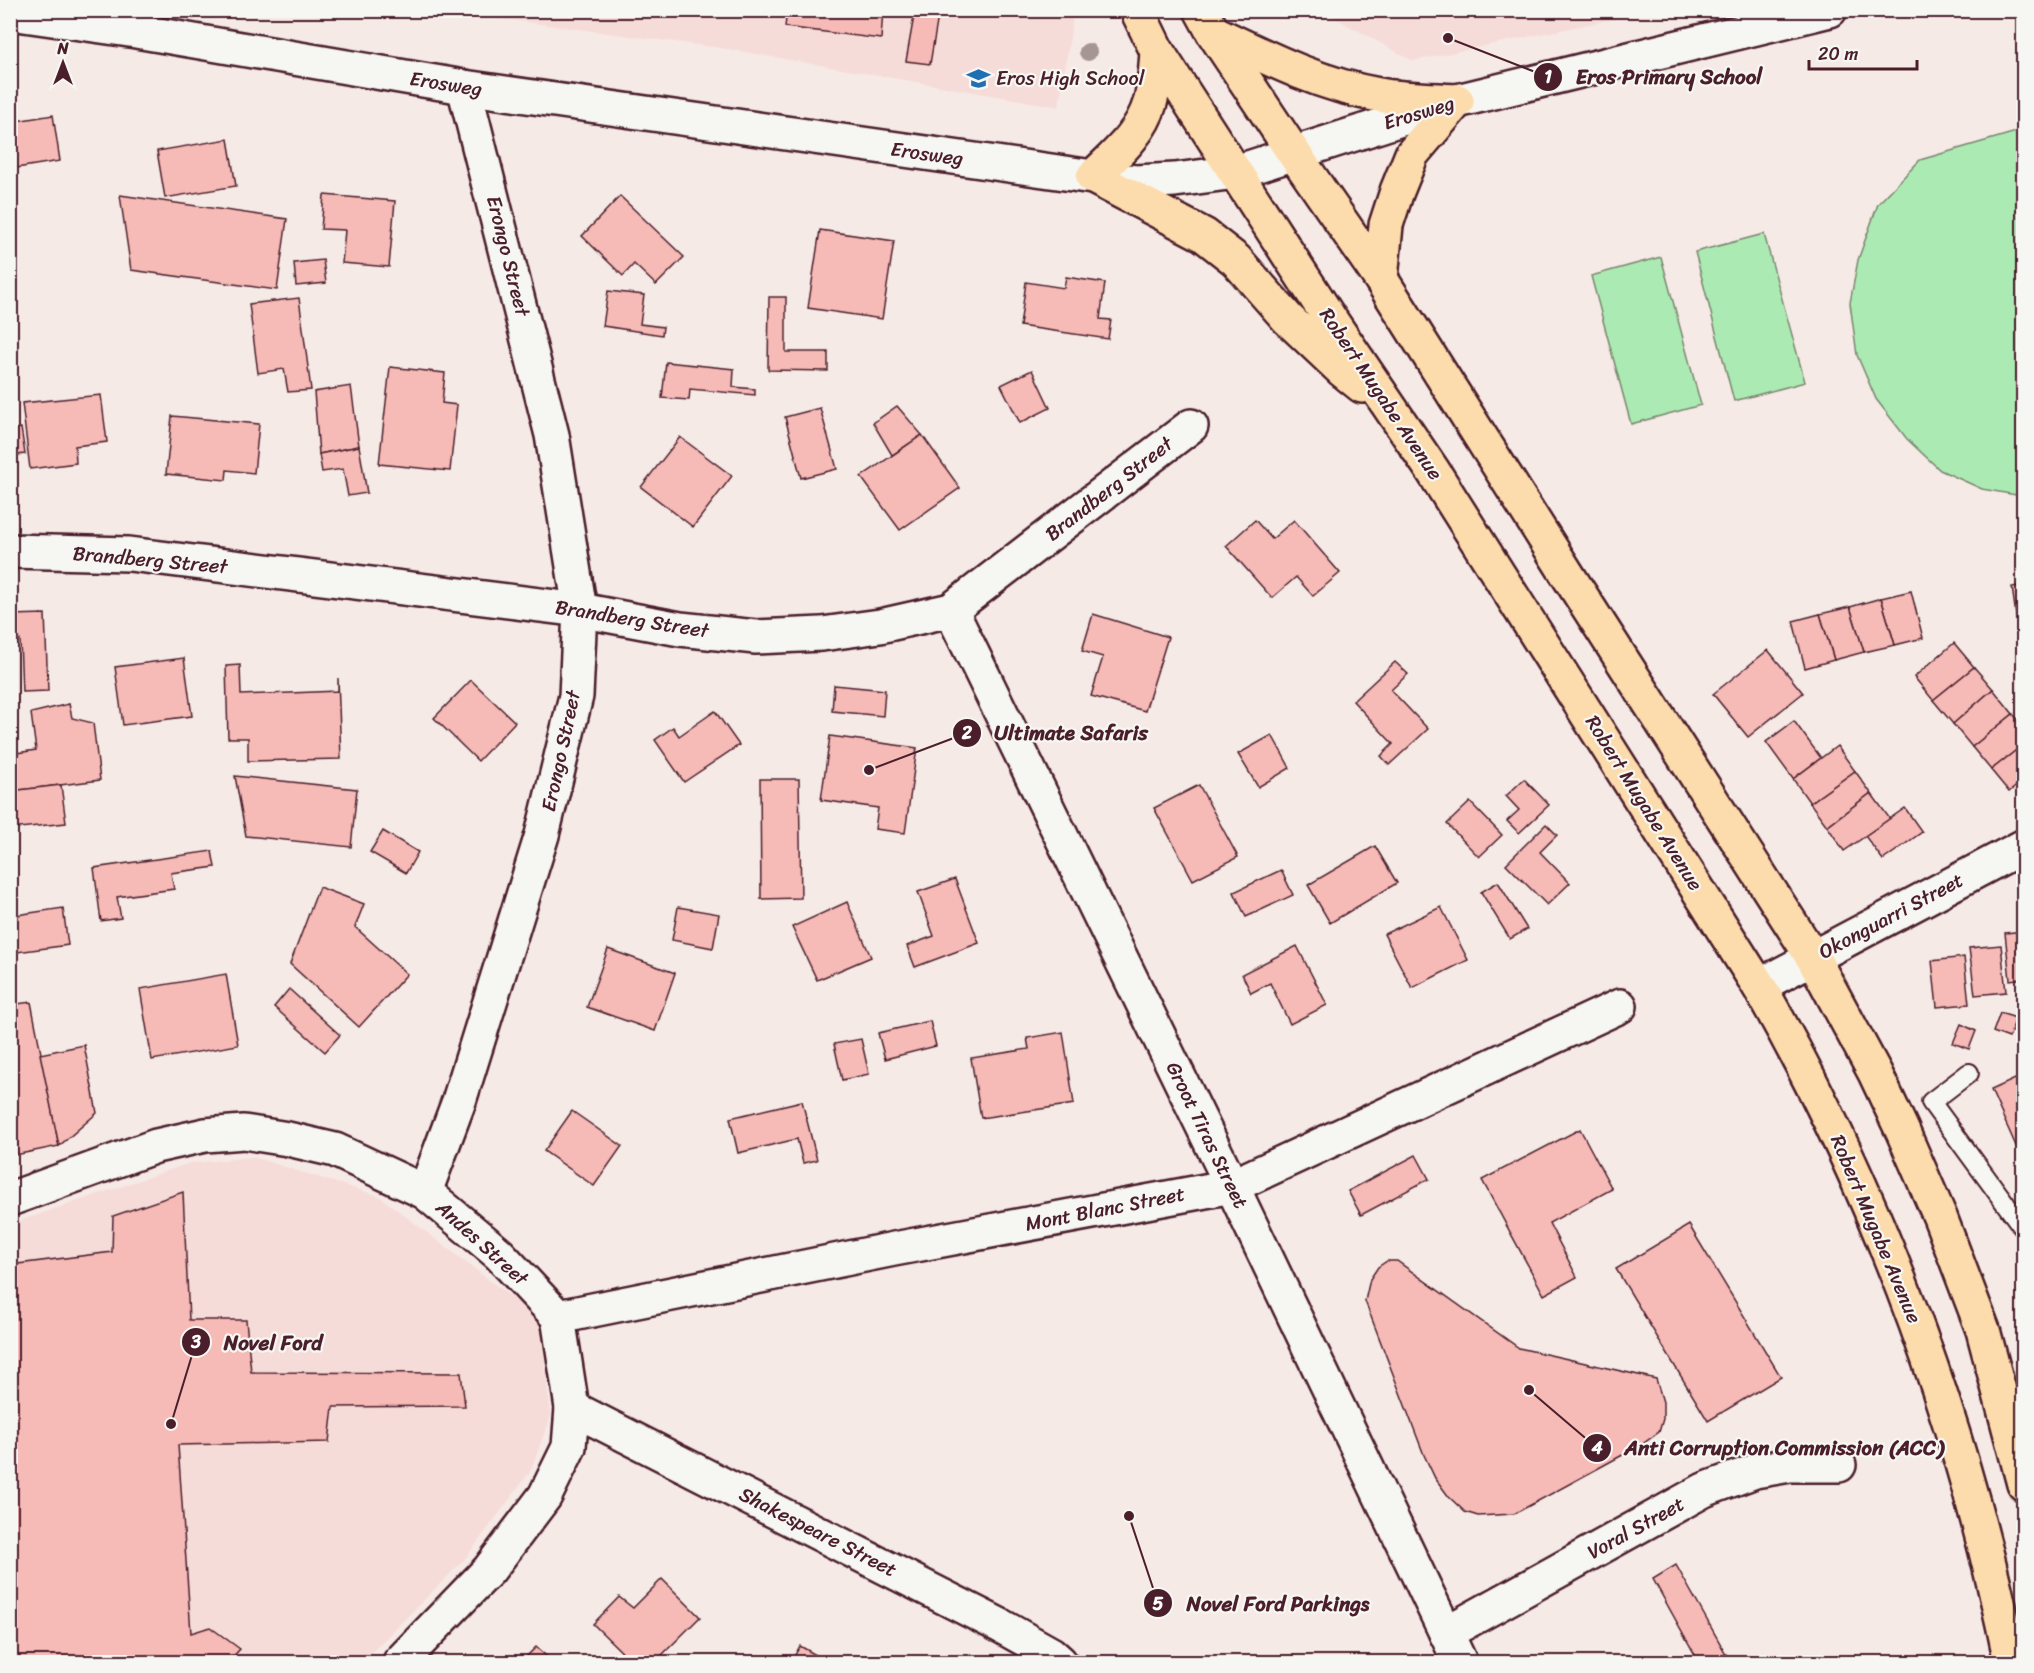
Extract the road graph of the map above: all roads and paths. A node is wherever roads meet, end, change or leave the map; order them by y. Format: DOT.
graph roads {
  1 [pos="1137,10"];
  2 [pos="1830,10"];
  3 [pos="1930,10"];
  4 [pos="10,13"];
  5 [pos="1933,20"];
  6 [pos="1207,21"];
  7 [pos="1157,51"];
  8 [pos="464,87"];
  9 [pos="1457,101"];
  10 [pos="1293,152"];
  11 [pos="1236,171"];
  12 [pos="1093,177"];
  13 [pos="1381,279"];
  14 [pos="1394,412"];
  15 [pos="1191,426"];
  16 [pos="10,551"];
  17 [pos="580,610"];
  18 [pos="951,610"];
  19 [pos="2024,846"];
  20 [pos="1814,958"];
  21 [pos="1759,986"];
  22 [pos="1620,1006"];
  23 [pos="1969,1073"];
  24 [pos="1232,1186"];
  25 [pos="425,1192"];
  26 [pos="10,1199"];
  27 [pos="2024,1229"];
  28 [pos="558,1317"];
  29 [pos="572,1408"];
  30 [pos="2011,1433"];
  31 [pos="1839,1465"];
  32 [pos="2024,1466"];
  33 [pos="2024,1484"];
  34 [pos="1446,1633"];
  35 [pos="400,1662"];
  36 [pos="1060,1662"];
  37 [pos="1460,1662"];
  38 [pos="2011,1662"];
  1 -- 7 [label="main road, Robert Mugabe Avenue"];
  2 -- 9 [label="street, Erosweg"];
  3 -- 5 [label="path"];
  4 -- 8 [label="street, Erosweg"];
  6 -- 9 [label="main road"];
  6 -- 10 [label="main road"];
  7 -- 11 [label="main road, Robert Mugabe Avenue"];
  7 -- 12 [label="main road"];
  8 -- 12 [label="street, Erosweg"];
  8 -- 17 [label="street, Erongo Street"];
  9 -- 10 [label="street, Erosweg"];
  9 -- 13 [label="main road"];
  10 -- 11 [label="street, Erosweg"];
  10 -- 13 [label="main road"];
  11 -- 12 [label="street, Erosweg"];
  11 -- 14 [label="main road, Robert Mugabe Avenue"];
  12 -- 14 [label="main road"];
  13 -- 20 [label="main road"];
  14 -- 21 [label="main road, Robert Mugabe Avenue"];
  15 -- 18 [label="street, Brandberg Street"];
  16 -- 17 [label="street, Brandberg Street"];
  17 -- 18 [label="street, Brandberg Street"];
  17 -- 25 [label="street, Erongo Street"];
  18 -- 24 [label="street, Groot Tiras Street"];
  19 -- 20 [label="street, Okonguarri Street"];
  20 -- 21 [label="street, Okonguarri Street"];
  20 -- 30 [label="main road"];
  21 -- 38 [label="main road, Robert Mugabe Avenue"];
  22 -- 24 [label="street, Mont Blanc Street"];
  23 -- 27 [label="lane"];
  24 -- 28 [label="street, Mont Blanc Street"];
  24 -- 34 [label="street, Groot Tiras Street"];
  25 -- 26 [label="street, Andes Street"];
  25 -- 28 [label="street, Andes Street"];
  28 -- 29 [label="street"];
  29 -- 35 [label="street"];
  29 -- 36 [label="street, Shakespeare Street"];
  30 -- 32 [label="main road"];
  30 -- 33 [label="main road"];
  31 -- 34 [label="street, Voral Street"];
  34 -- 37 [label="street, Groot Tiras Street"];
}
